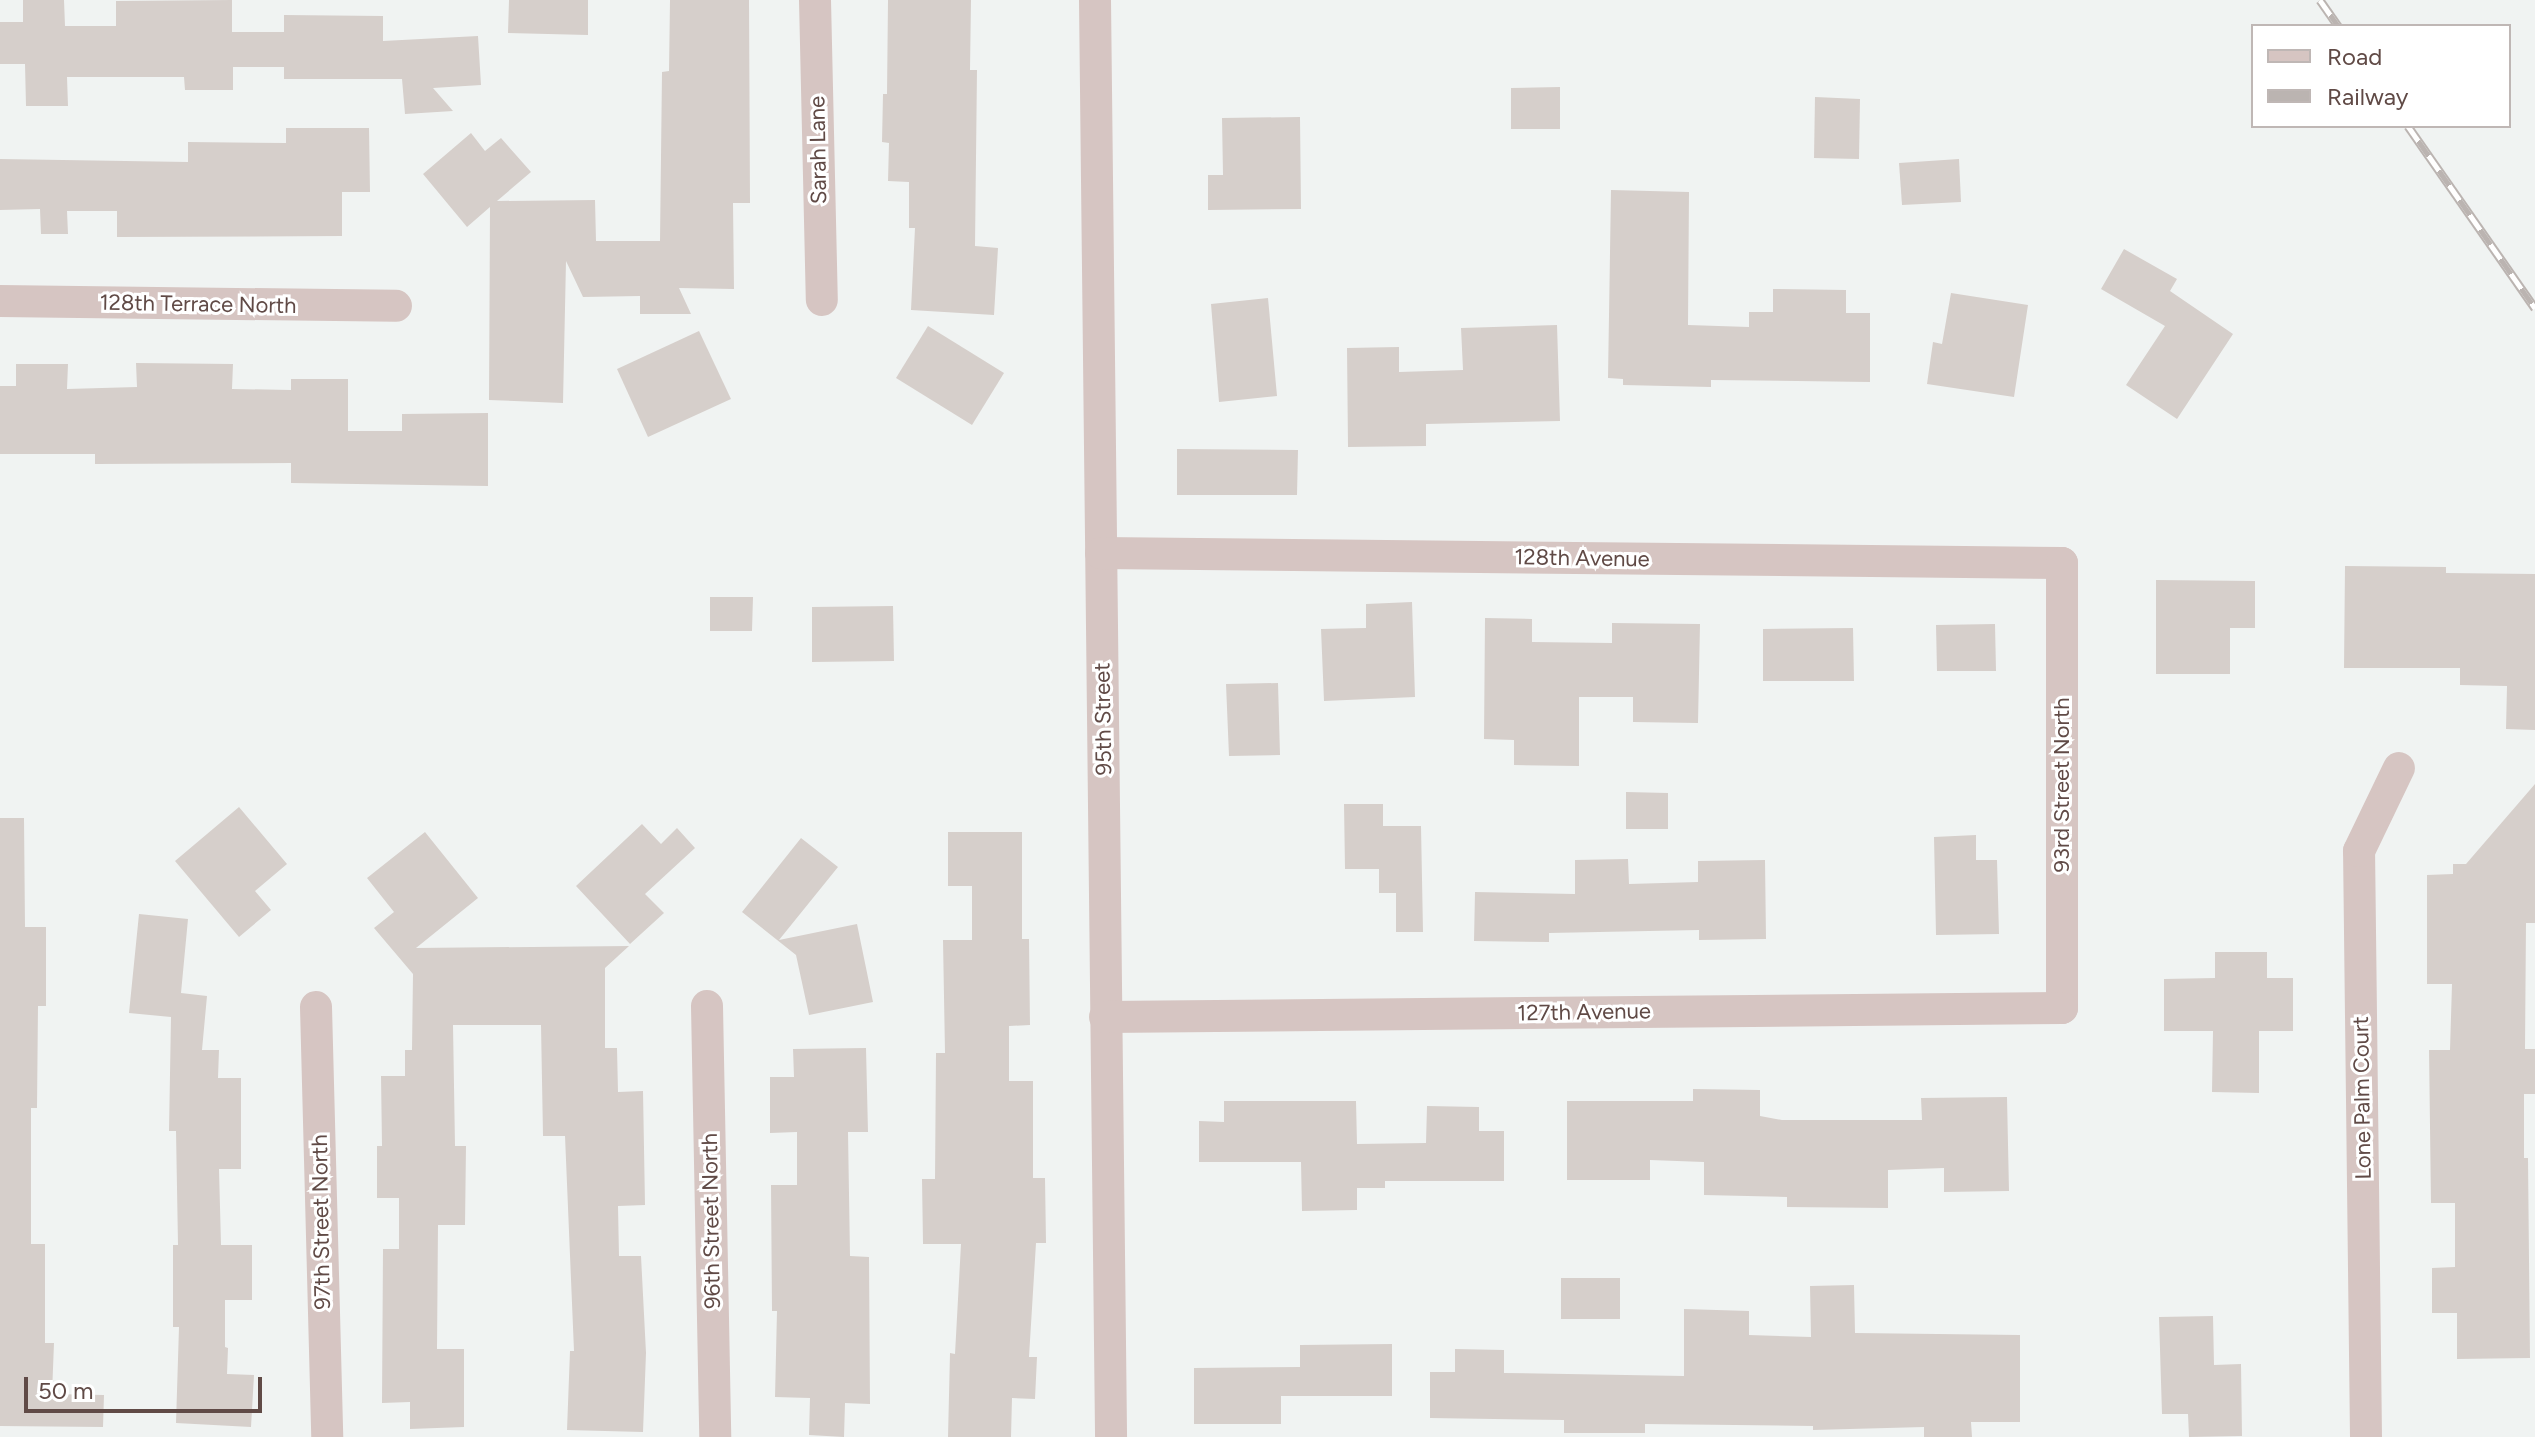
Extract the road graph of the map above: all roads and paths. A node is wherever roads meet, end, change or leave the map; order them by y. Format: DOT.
graph roads {
  1 [pos="815,0"];
  2 [pos="1095,0"];
  3 [pos="822,300"];
  4 [pos="0,301"];
  5 [pos="396,306"];
  6 [pos="1101,553"];
  7 [pos="2062,563"];
  8 [pos="2399,768"];
  9 [pos="707,1006"];
  10 [pos="316,1007"];
  11 [pos="2062,1008"];
  12 [pos="1105,1017"];
  13 [pos="327,1437"];
  14 [pos="715,1437"];
  15 [pos="1111,1437"];
  16 [pos="2366,1437"];
  1 -- 3 [label="street, Sarah Lane"];
  2 -- 6 [label="street, 95th Street"];
  4 -- 5 [label="street, 128th Terrace North"];
  6 -- 7 [label="street, 128th Avenue"];
  6 -- 12 [label="street, 95th Street"];
  7 -- 11 [label="street, 93rd Street North"];
  8 -- 16 [label="street, Lone Palm Court"];
  9 -- 14 [label="street, 96th Street North"];
  10 -- 13 [label="street, 97th Street North"];
  11 -- 12 [label="street, 127th Avenue"];
  12 -- 15 [label="street, 95th Street"];
}
